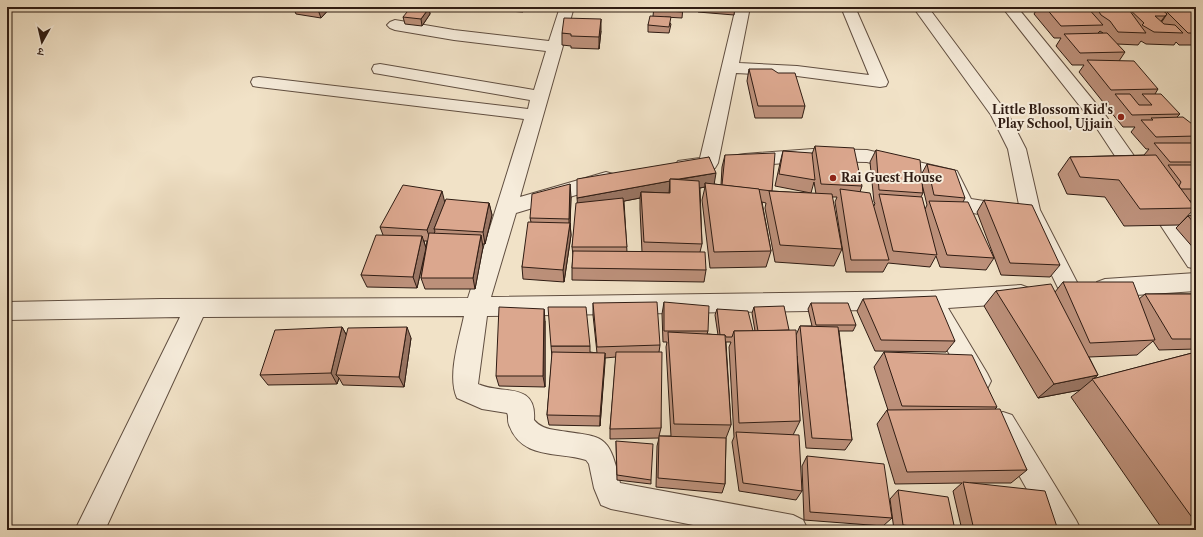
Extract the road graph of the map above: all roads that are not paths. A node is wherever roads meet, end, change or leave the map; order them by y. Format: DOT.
graph roads {
  1 [pos="567,7"];
  2 [pos="743,7"];
  3 [pos="848,7"];
  4 [pos="920,7"];
  5 [pos="1009,7"];
  6 [pos="395,25"];
  7 [pos="555,47"];
  8 [pos="730,68"];
  9 [pos="380,70"];
  10 [pos="259,82"];
  11 [pos="540,96"];
  12 [pos="535,115"];
  13 [pos="721,162"];
  14 [pos="670,169"];
  15 [pos="623,176"];
  16 [pos="507,208"];
  17 [pos="1032,213"];
  18 [pos="1196,261"];
  19 [pos="1196,282"];
  20 [pos="1070,290"];
  21 [pos="931,300"];
  22 [pos="477,307"];
  23 [pos="196,308"];
  24 [pos="7,311"];
  25 [pos="90,530"];
  26 [pos="793,530"];
  27 [pos="1066,530"];
  1 -- 7 [label="street"];
  2 -- 8 [label="street"];
  3 -- 8 [label="street"];
  4 -- 17 [label="street"];
  5 -- 18 [label="street"];
  6 -- 7 [label="street"];
  7 -- 11 [label="street"];
  8 -- 13 [label="street"];
  9 -- 11 [label="street"];
  10 -- 12 [label="street"];
  11 -- 12 [label="street"];
  12 -- 16 [label="street"];
  13 -- 14 [label="street"];
  13 -- 17 [label="street"];
  15 -- 16 [label="street"];
  16 -- 22 [label="street"];
  17 -- 20 [label="street"];
  19 -- 20 [label="street"];
  20 -- 21 [label="street"];
  21 -- 22 [label="street"];
  21 -- 27 [label="street"];
  22 -- 23 [label="street"];
  22 -- 26 [label="street"];
  23 -- 24 [label="street"];
  23 -- 25 [label="street"];
}
